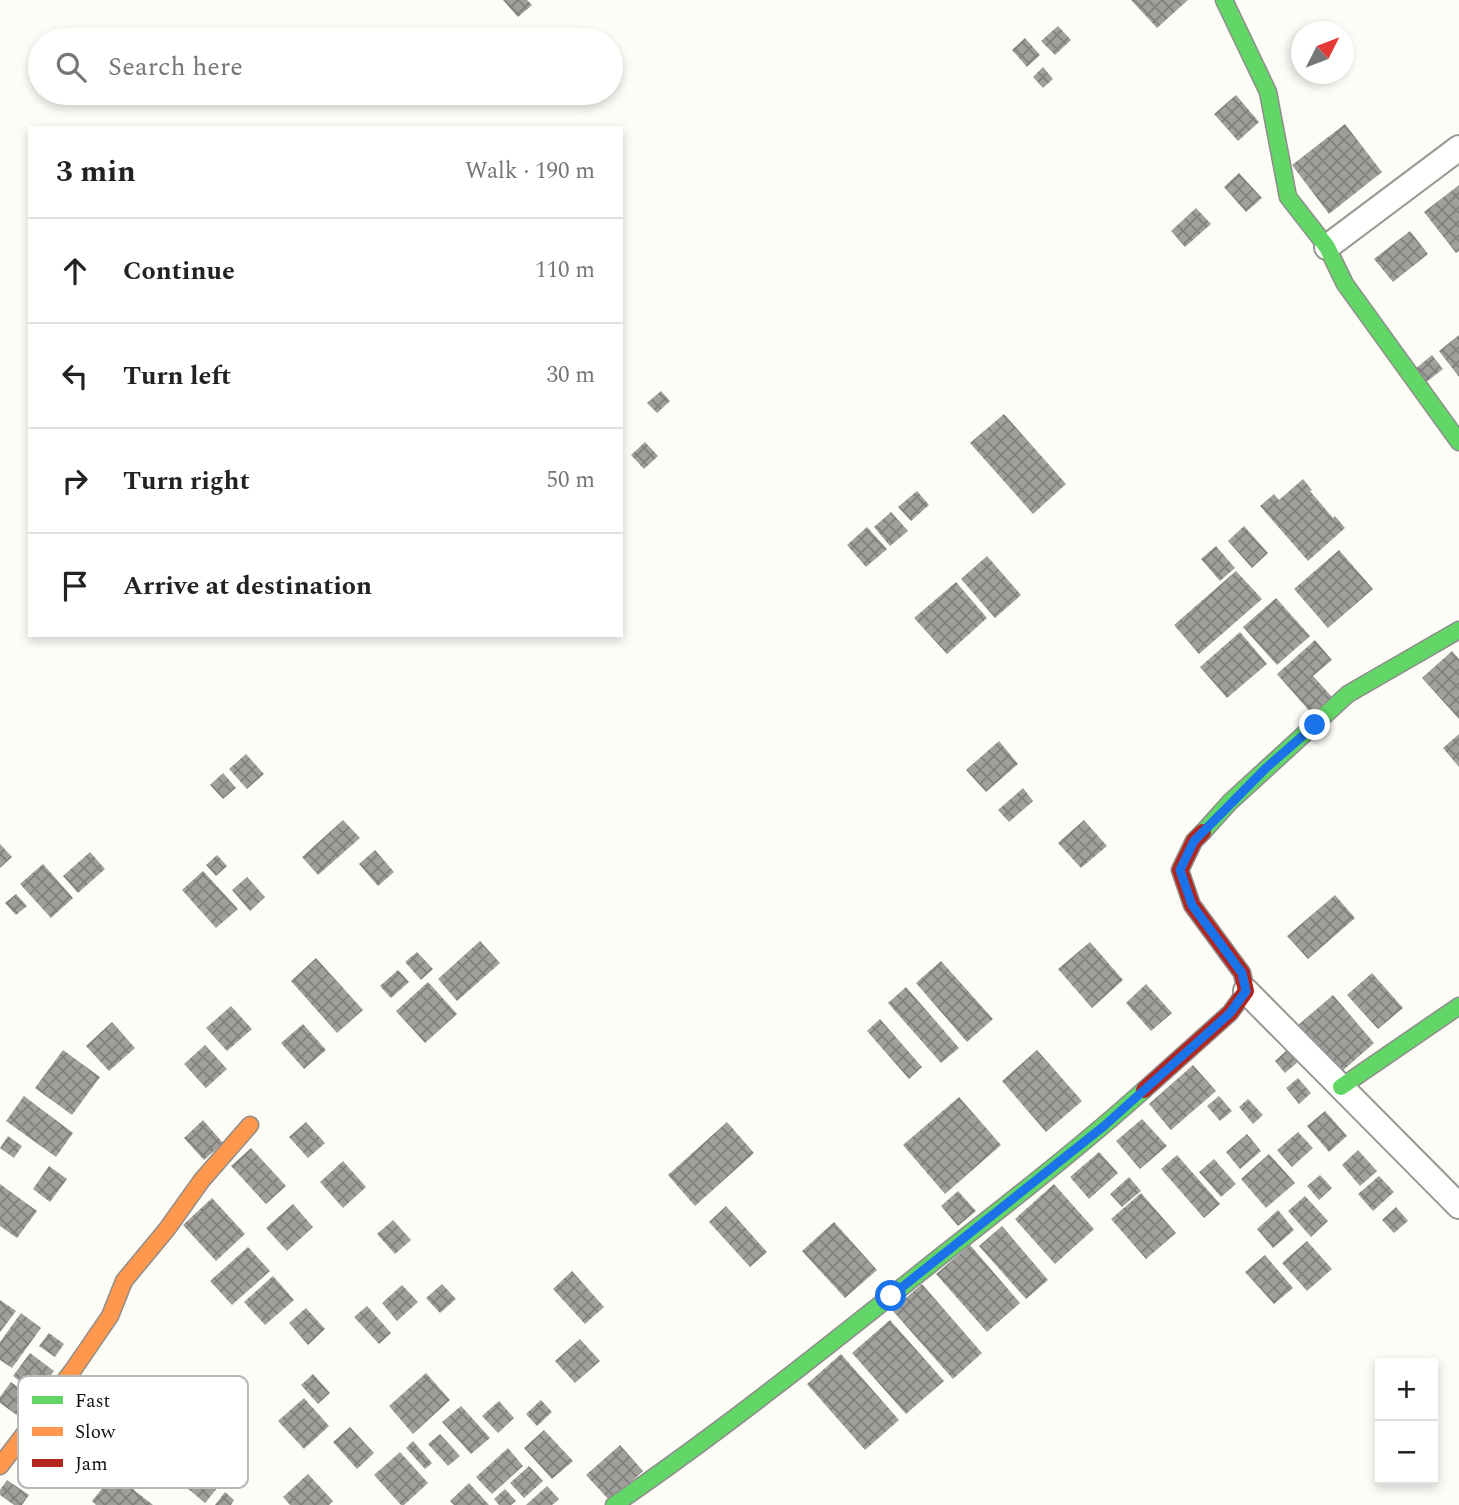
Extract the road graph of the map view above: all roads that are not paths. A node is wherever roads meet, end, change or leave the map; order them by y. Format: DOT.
graph roads {
  1 [pos="1224,0"];
  2 [pos="1459,148"];
  3 [pos="1327,247"];
  4 [pos="1459,442"];
  5 [pos="1459,630"];
  6 [pos="1246,991"];
  7 [pos="1459,1006"];
  8 [pos="1341,1087"];
  9 [pos="250,1125"];
  10 [pos="1459,1206"];
  11 [pos="68,1376"];
  12 [pos="18,1442"];
  13 [pos="0,1466"];
  14 [pos="614,1505"];
  1 -- 3 [label="street"];
  2 -- 3 [label="street"];
  3 -- 4 [label="street"];
  5 -- 6 [label="street"];
  6 -- 8 [label="street"];
  6 -- 14 [label="street"];
  7 -- 8 [label="street"];
  8 -- 10 [label="street"];
  9 -- 11 [label="street"];
  12 -- 13 [label="street"];
}
